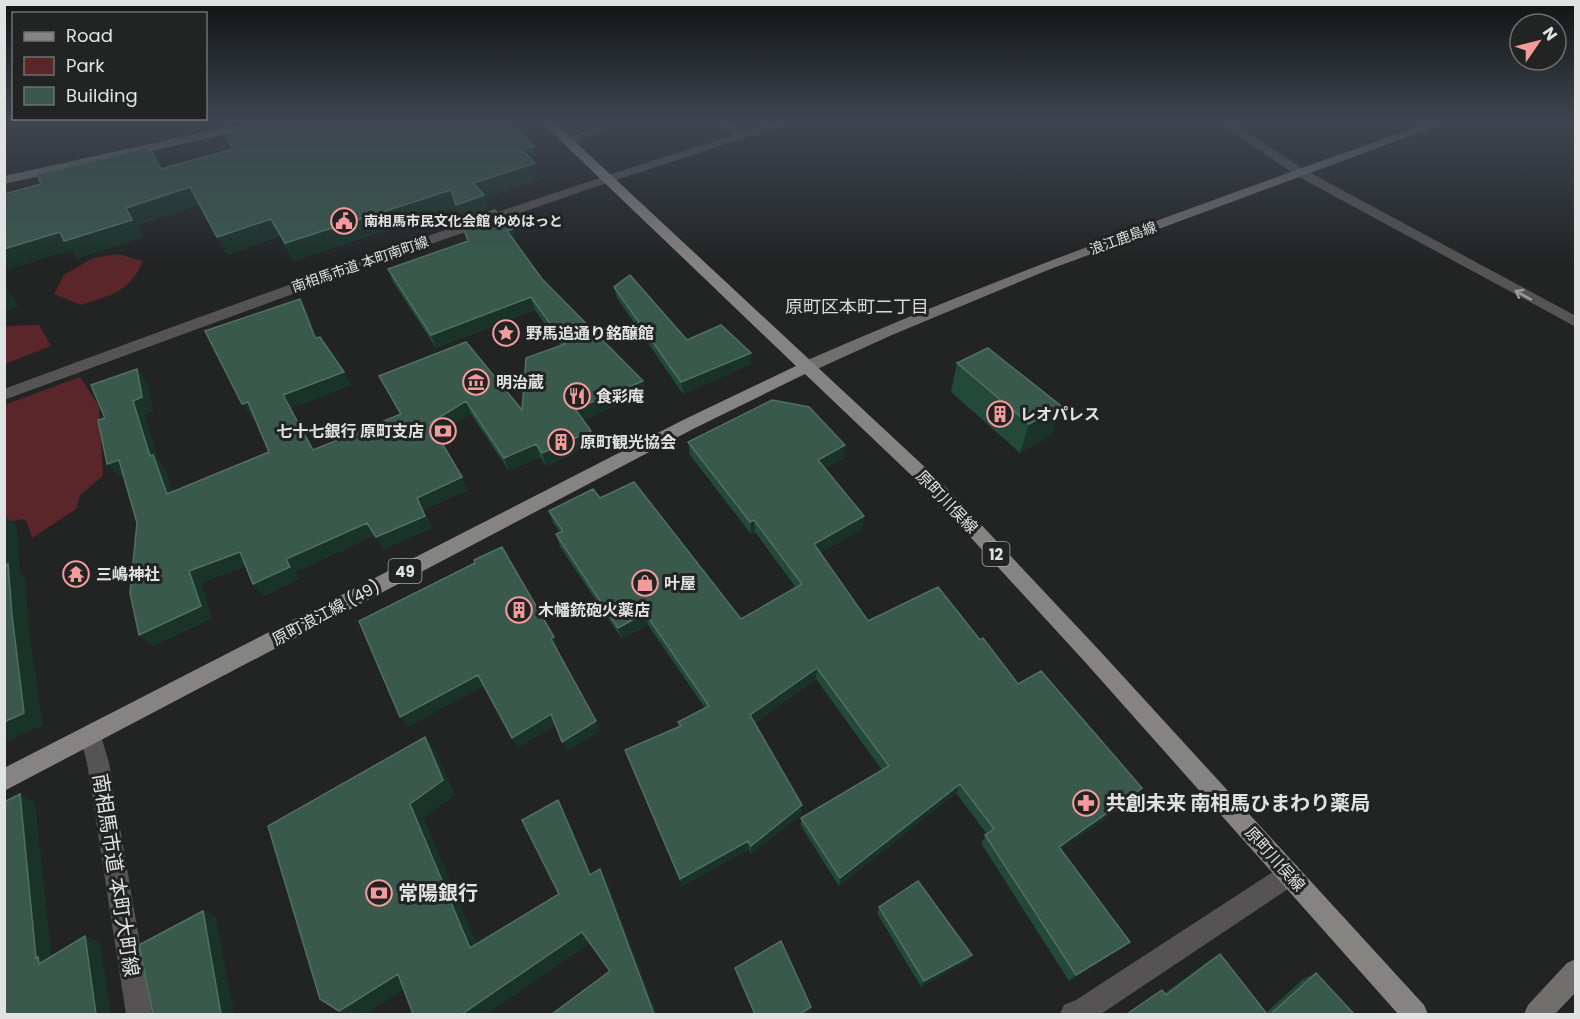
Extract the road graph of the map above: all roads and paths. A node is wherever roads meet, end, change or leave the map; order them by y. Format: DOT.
graph roads {
  1 [pos="51,170"];
  2 [pos="596,170"];
  3 [pos="636,170"];
  4 [pos="1295,170"];
  5 [pos="1310,170"];
  6 [pos="1300,173"];
  7 [pos="606,179"];
  8 [pos="4,180"];
  9 [pos="1575,322"];
  10 [pos="809,366"];
  11 [pos="4,395"];
  12 [pos="91,736"];
  13 [pos="4,780"];
  14 [pos="1288,873"];
  15 [pos="1575,972"];
  16 [pos="139,1014"];
  17 [pos="1073,1014"];
  18 [pos="1415,1014"];
  19 [pos="1538,1014"];
  1 -- 8 [label="main road"];
  2 -- 7 [label="main road, 原町川俣線 / 12"];
  3 -- 7 [label="street, 南相馬市道 本町南町線"];
  4 -- 6 [label="street"];
  5 -- 6 [label="main road, 浪江鹿島線"];
  9 -- 6 [label="street, one-way"];
  6 -- 10 [label="main road, 浪江鹿島線"];
  7 -- 10 [label="main road, 原町川俣線 / 12"];
  7 -- 11 [label="street, 南相馬市道 本町南町線"];
  10 -- 12 [label="main road, 原町浪江線 (49) / 49"];
  10 -- 14 [label="main road, 原町川俣線 / 12"];
  12 -- 13 [label="main road, 原町浪江線 (49) / 49"];
  12 -- 16 [label="street, 南相馬市道 本町大町線"];
  14 -- 17 [label="street"];
  14 -- 18 [label="main road, 原町川俣線 / 12"];
  15 -- 19 [label="main road"];
}
